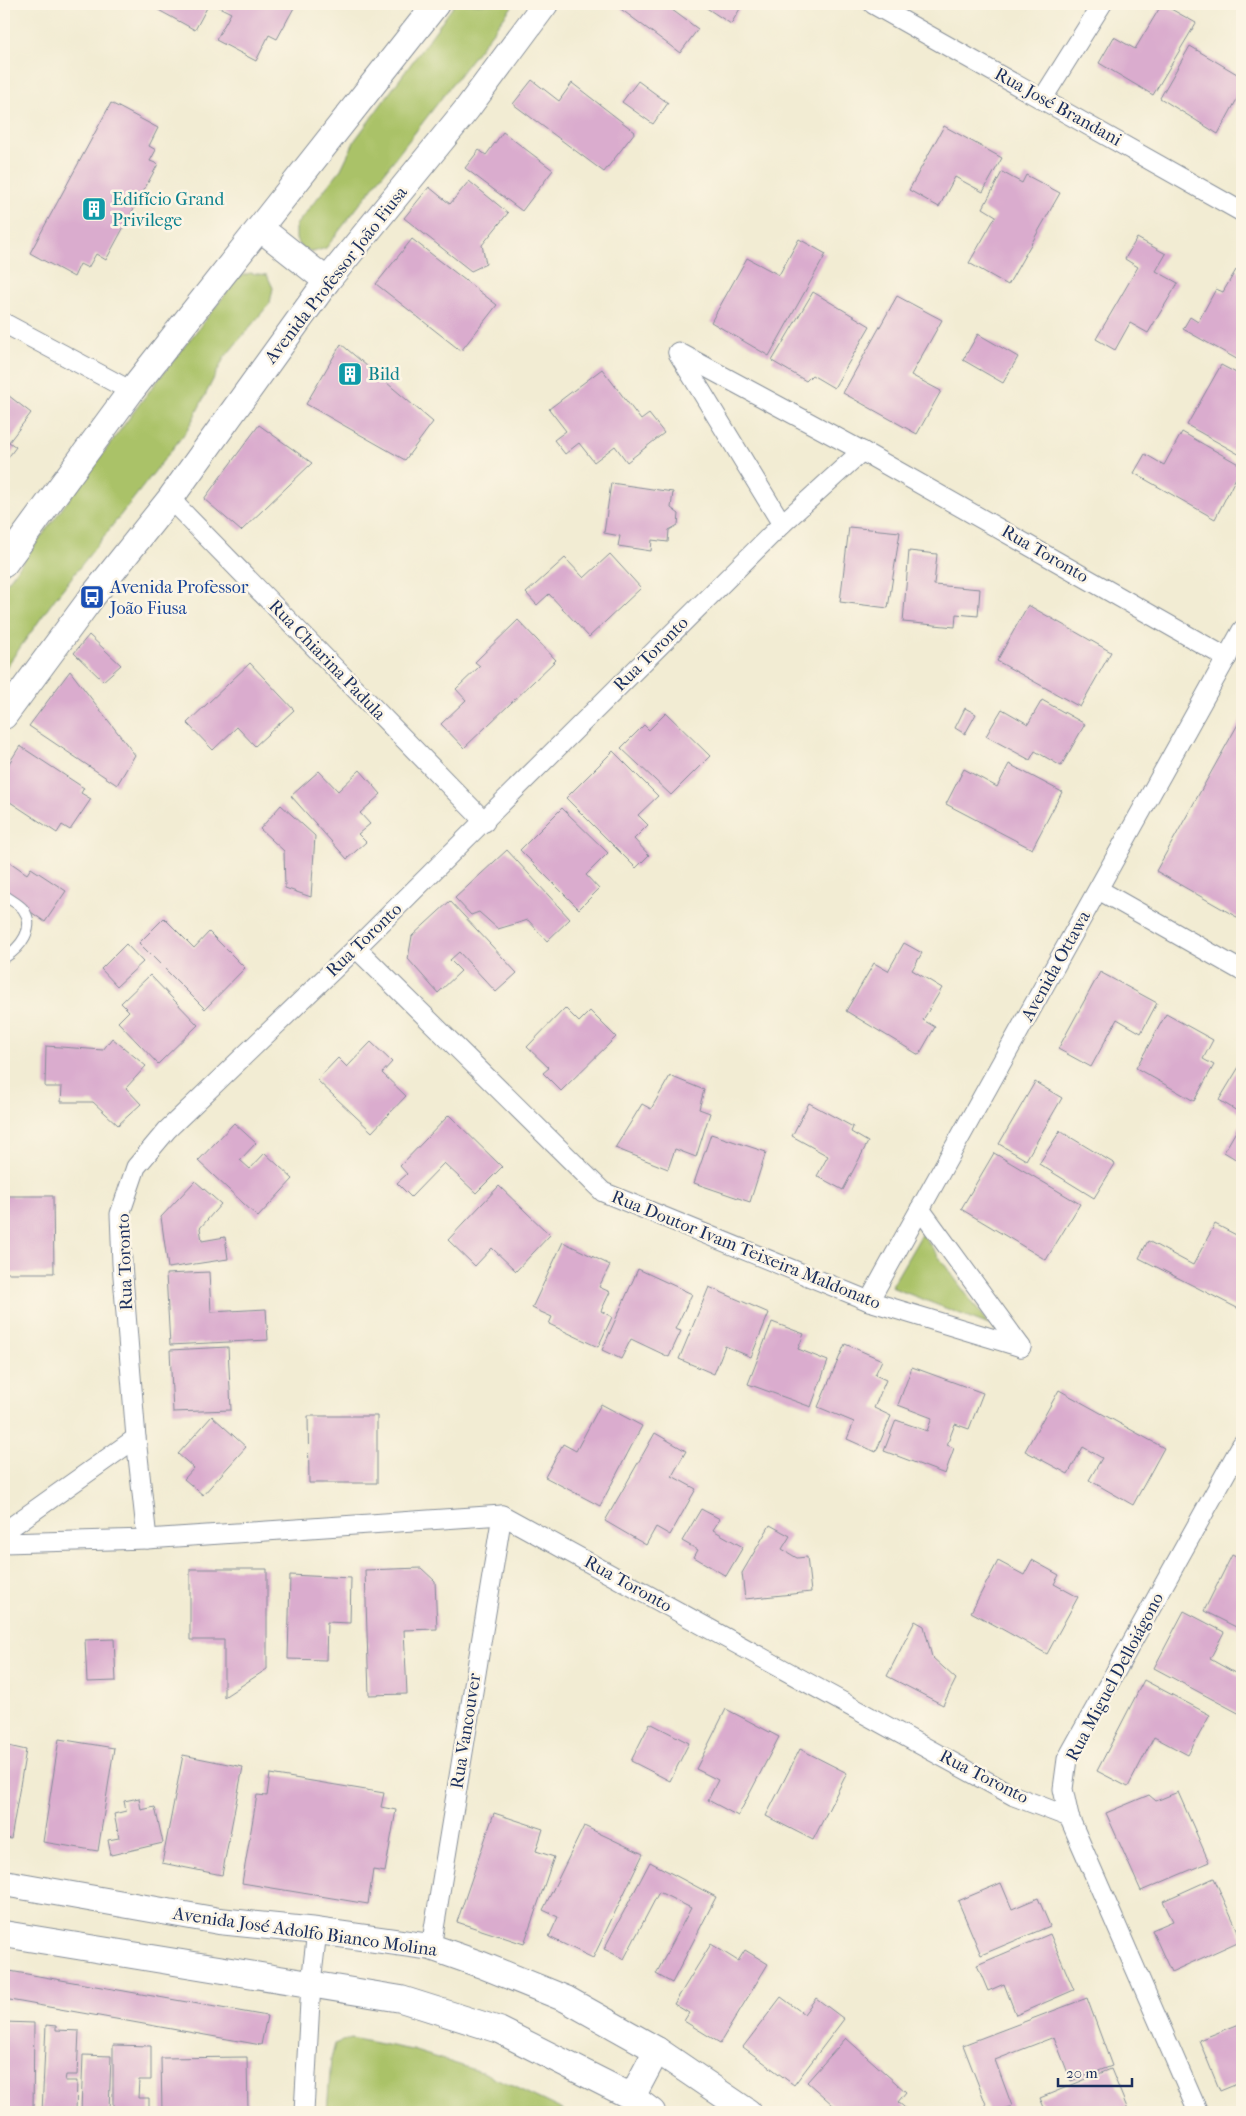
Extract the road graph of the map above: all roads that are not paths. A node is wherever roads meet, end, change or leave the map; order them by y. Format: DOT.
graph roads {
  1 [pos="436,4"];
  2 [pos="545,4"];
  3 [pos="873,4"];
  4 [pos="1102,4"];
  5 [pos="1043,98"];
  6 [pos="1242,212"];
  7 [pos="260,228"];
  8 [pos="327,281"];
  9 [pos="4,323"];
  10 [pos="131,391"];
  11 [pos="862,451"];
  12 [pos="170,499"];
  13 [pos="782,524"];
  14 [pos="4,564"];
  15 [pos="1242,630"];
  16 [pos="1227,658"];
  17 [pos="4,716"];
  18 [pos="484,822"];
  19 [pos="1099,890"];
  20 [pos="4,896"];
  21 [pos="356,948"];
  22 [pos="4,958"];
  23 [pos="1242,971"];
  24 [pos="920,1208"];
  25 [pos="869,1301"];
  26 [pos="136,1438"];
  27 [pos="1242,1444"];
  28 [pos="502,1515"];
  29 [pos="4,1532"];
  30 [pos="147,1539"];
  31 [pos="4,1544"];
  32 [pos="1069,1817"];
  33 [pos="4,1883"];
  34 [pos="317,1931"];
  35 [pos="4,1934"];
  36 [pos="430,1947"];
  37 [pos="311,1983"];
  38 [pos="657,2050"];
  39 [pos="632,2096"];
  40 [pos="304,2112"];
  41 [pos="652,2112"];
  42 [pos="748,2112"];
  43 [pos="1198,2112"];
  1 -- 7 [label="main road"];
  2 -- 8 [label="main road, Avenida Professor João Fiusa"];
  3 -- 5 [label="street, Rua José Brandani"];
  4 -- 5 [label="street"];
  5 -- 6 [label="street, Rua José Brandani"];
  7 -- 8 [label="main road"];
  7 -- 10 [label="main road"];
  8 -- 12 [label="main road, Avenida Professor João Fiusa"];
  9 -- 10 [label="street"];
  10 -- 14 [label="main road"];
  11 -- 13 [label="street, Rua Toronto"];
  11 -- 13 [label="street, Rua Toronto"];
  11 -- 16 [label="street, Rua Toronto"];
  12 -- 17 [label="main road, Avenida Professor João Fiusa"];
  12 -- 18 [label="street, Rua Chiarina Padula"];
  13 -- 18 [label="street, Rua Toronto"];
  15 -- 16 [label="street, Avenida Ottawa"];
  16 -- 19 [label="street, Avenida Ottawa"];
  18 -- 21 [label="street, Rua Toronto"];
  19 -- 23 [label="street"];
  19 -- 24 [label="street, Avenida Ottawa"];
  20 -- 22 [label="lane"];
  21 -- 25 [label="street, Rua Doutor Ivam Teixeira Maldonato"];
  21 -- 26 [label="street, Rua Toronto"];
  24 -- 25 [label="street, Avenida Ottawa"];
  24 -- 25 [label="street, Rua Doutor Ivam Teixeira Maldonato"];
  26 -- 29 [label="street"];
  26 -- 30 [label="street, Rua Toronto"];
  27 -- 32 [label="street, Rua Miguel Delloiágono"];
  28 -- 30 [label="street"];
  28 -- 32 [label="street, Rua Toronto"];
  28 -- 36 [label="street, Rua Vancouver"];
  30 -- 31 [label="street"];
  32 -- 43 [label="street, Rua Miguel Delloiágono"];
  33 -- 34 [label="main road, Avenida José Adolfo Bianco Molina"];
  34 -- 36 [label="main road, Avenida José Adolfo Bianco Molina"];
  34 -- 37 [label="street"];
  35 -- 37 [label="main road"];
  36 -- 38 [label="main road, Avenida José Adolfo Bianco Molina"];
  37 -- 39 [label="main road"];
  37 -- 40 [label="street"];
  38 -- 39 [label="main road"];
  38 -- 42 [label="main road, Avenida José Adolfo Bianco Molina"];
  39 -- 41 [label="main road"];
}
